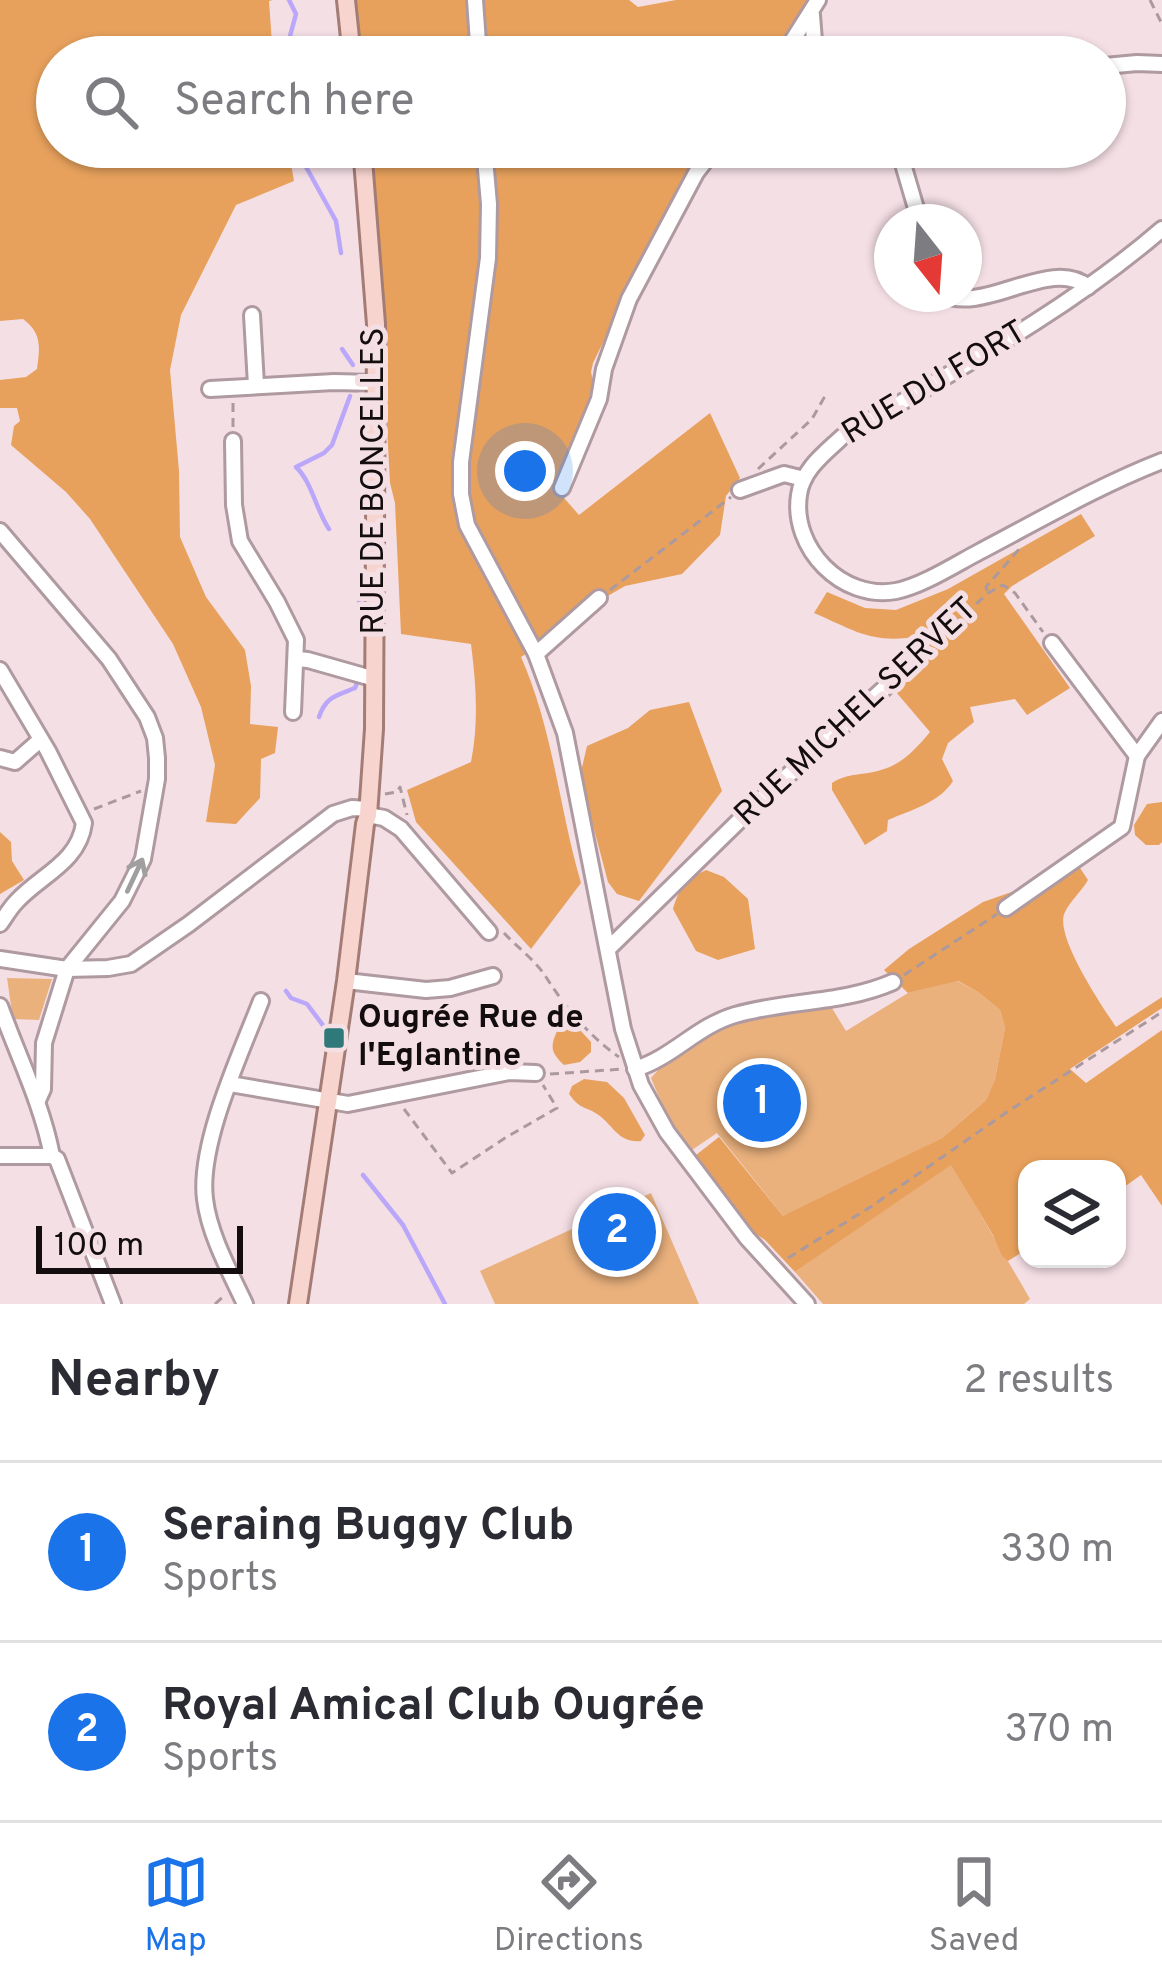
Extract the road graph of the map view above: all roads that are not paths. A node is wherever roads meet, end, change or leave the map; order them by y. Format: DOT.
graph roads {
  1 [pos="346,0"];
  2 [pos="475,0"];
  3 [pos="815,5"];
  4 [pos="350,36"];
  5 [pos="478,36"];
  6 [pos="795,36"];
  7 [pos="814,36"];
  8 [pos="1126,64"];
  9 [pos="1162,64"];
  10 [pos="364,168"];
  11 [pos="485,168"];
  12 [pos="702,168"];
  13 [pos="904,168"];
  14 [pos="915,204"];
  15 [pos="1162,229"];
  16 [pos="1088,287"];
  17 [pos="982,296"];
  18 [pos="252,315"];
  19 [pos="375,383"];
  20 [pos="256,385"];
  21 [pos="210,389"];
  22 [pos="233,441"];
  23 [pos="1162,461"];
  24 [pos="804,479"];
  25 [pos="562,488"];
  26 [pos="740,490"];
  27 [pos="0,531"];
  28 [pos="599,598"];
  29 [pos="1052,643"];
  30 [pos="536,655"];
  31 [pos="297,659"];
  32 [pos="0,670"];
  33 [pos="375,679"];
  34 [pos="889,684"];
  35 [pos="293,712"];
  36 [pos="1162,722"];
  37 [pos="40,740"];
  38 [pos="1137,756"];
  39 [pos="0,758"];
  40 [pos="368,812"];
  41 [pos="1006,908"];
  42 [pos="0,924"];
  43 [pos="489,932"];
  44 [pos="609,948"];
  45 [pos="0,959"];
  46 [pos="68,969"];
  47 [pos="494,976"];
  48 [pos="346,981"];
  49 [pos="893,982"];
  50 [pos="261,1001"];
  51 [pos="0,1006"];
  52 [pos="635,1069"];
  53 [pos="536,1073"];
  54 [pos="230,1084"];
  55 [pos="329,1099"];
  56 [pos="38,1100"];
  57 [pos="0,1156"];
  58 [pos="54,1157"];
  59 [pos="113,1304"];
  60 [pos="245,1304"];
  61 [pos="298,1304"];
  62 [pos="807,1304"];
  1 -- 4 [label="main road"];
  2 -- 5 [label="street"];
  3 -- 6 [label="street"];
  3 -- 7 [label="street"];
  8 -- 9 [label="street"];
  10 -- 19 [label="main road, RUE DE BONCELLES"];
  11 -- 30 [label="street"];
  12 -- 25 [label="street"];
  13 -- 14 [label="street"];
  15 -- 16 [label="street, RUE DU FORT"];
  16 -- 17 [label="street"];
  16 -- 24 [label="street, RUE DU FORT"];
  18 -- 20 [label="street"];
  19 -- 20 [label="street"];
  19 -- 33 [label="main road, RUE DE BONCELLES"];
  20 -- 21 [label="street"];
  22 -- 31 [label="street"];
  23 -- 24 [label="street"];
  24 -- 26 [label="street"];
  46 -- 27 [label="street, one-way"];
  28 -- 30 [label="street"];
  29 -- 38 [label="street"];
  30 -- 44 [label="street"];
  31 -- 33 [label="street"];
  31 -- 35 [label="street"];
  32 -- 37 [label="street"];
  33 -- 40 [label="main road, RUE DE BONCELLES"];
  34 -- 44 [label="street, RUE MICHEL SERVET"];
  36 -- 38 [label="street"];
  37 -- 39 [label="street"];
  37 -- 42 [label="street"];
  38 -- 41 [label="street"];
  40 -- 43 [label="street"];
  40 -- 46 [label="street"];
  40 -- 48 [label="main road, RUE DE BONCELLES"];
  44 -- 52 [label="street"];
  45 -- 46 [label="street"];
  46 -- 56 [label="street"];
  47 -- 48 [label="street"];
  48 -- 55 [label="main road, RUE DE BONCELLES"];
  49 -- 52 [label="street"];
  50 -- 54 [label="street"];
  51 -- 56 [label="street"];
  52 -- 62 [label="street"];
  53 -- 55 [label="street"];
  54 -- 55 [label="street"];
  54 -- 60 [label="street"];
  55 -- 61 [label="main road, RUE DE BONCELLES"];
  56 -- 58 [label="street"];
  57 -- 58 [label="street"];
  58 -- 59 [label="street"];
}
